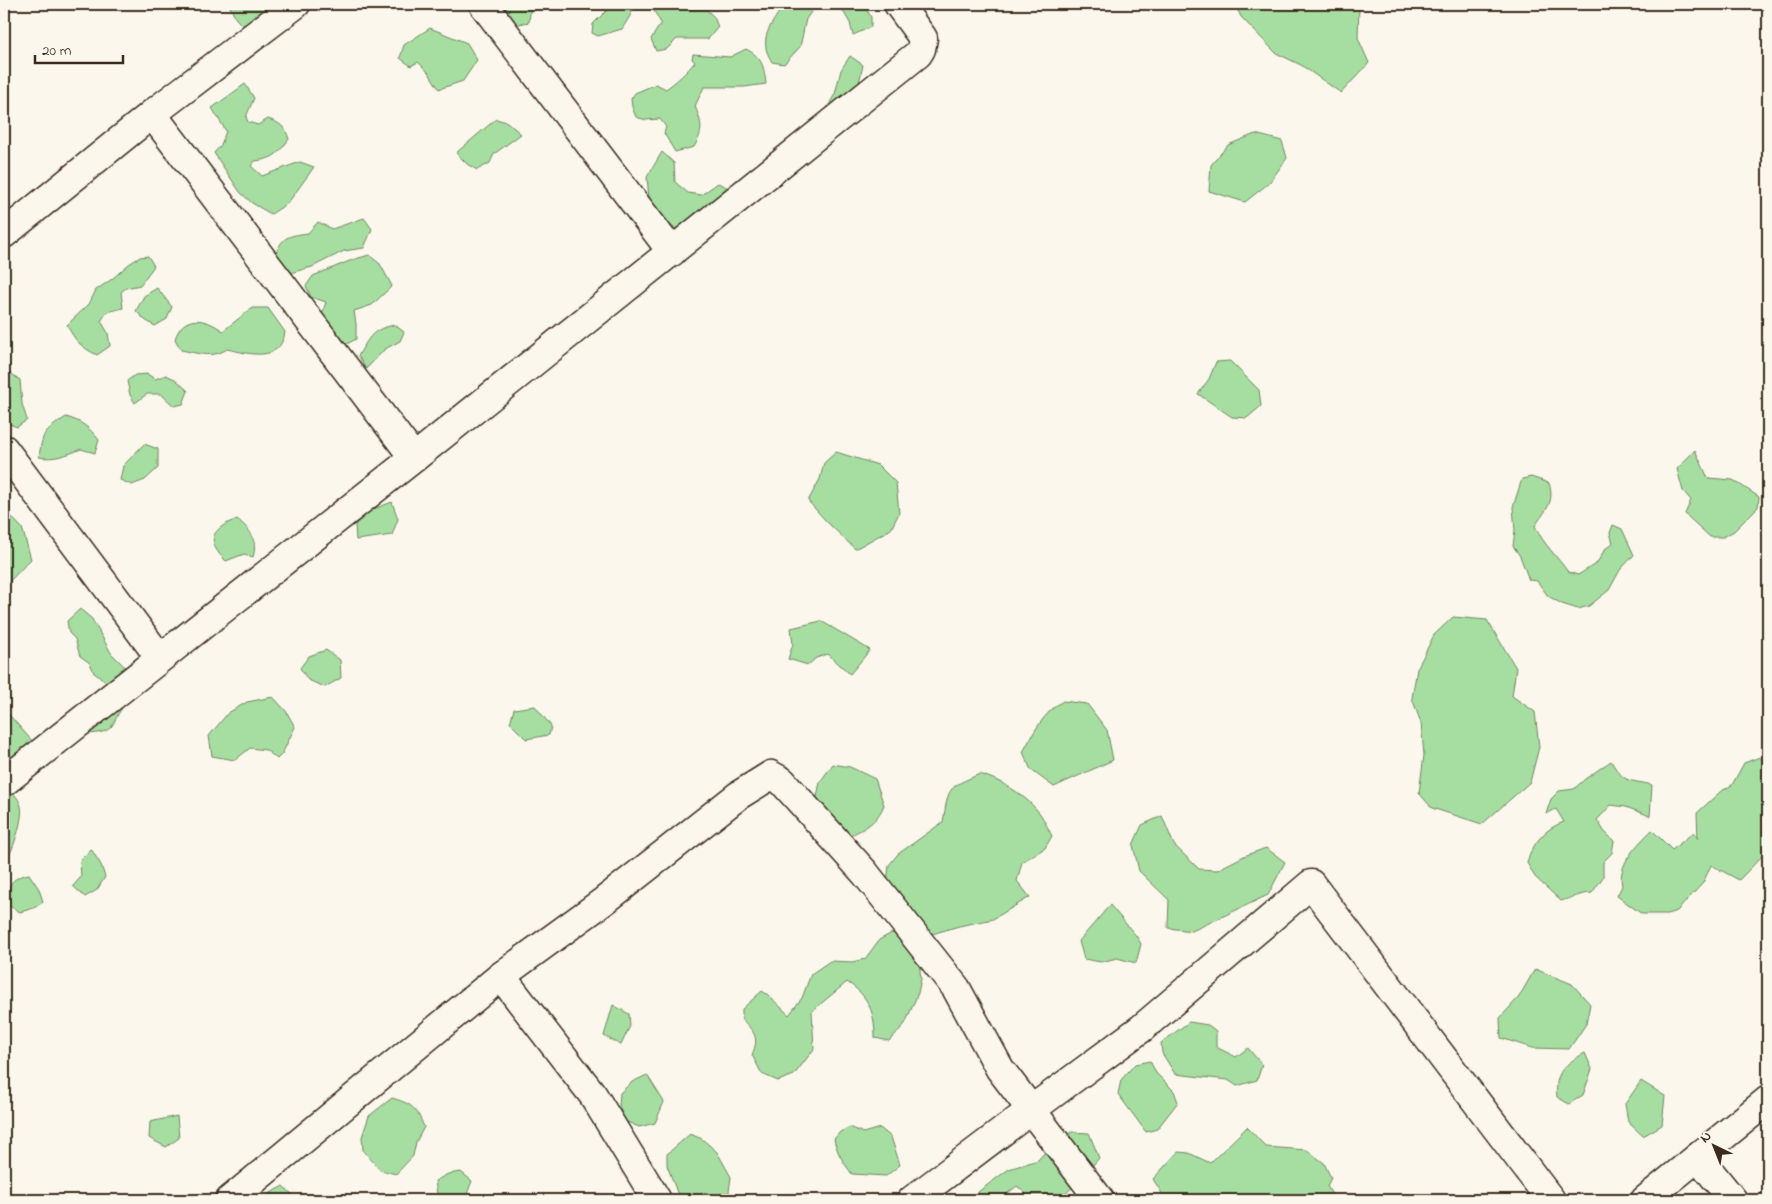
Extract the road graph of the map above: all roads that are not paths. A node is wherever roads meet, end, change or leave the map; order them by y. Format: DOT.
graph roads {
  1 [pos="296,4"];
  2 [pos="483,4"];
  3 [pos="898,4"];
  4 [pos="152,114"];
  5 [pos="4,234"];
  6 [pos="672,252"];
  7 [pos="4,449"];
  8 [pos="414,458"];
  9 [pos="160,658"];
  10 [pos="4,782"];
  11 [pos="501,976"];
  12 [pos="1768,1100"];
  13 [pos="1031,1110"];
  14 [pos="1698,1157"];
  15 [pos="245,1196"];
  16 [pos="657,1200"];
  17 [pos="912,1200"];
  18 [pos="1100,1200"];
  19 [pos="1551,1200"];
  20 [pos="1645,1200"];
  21 [pos="1732,1200"];
  1 -- 4 [label="street"];
  2 -- 6 [label="street"];
  3 -- 6 [label="street"];
  4 -- 5 [label="street"];
  4 -- 8 [label="street"];
  6 -- 8 [label="street"];
  7 -- 9 [label="street"];
  8 -- 9 [label="street"];
  9 -- 10 [label="street"];
  11 -- 13 [label="street"];
  11 -- 15 [label="street"];
  11 -- 16 [label="street"];
  12 -- 14 [label="street"];
  13 -- 17 [label="street"];
  13 -- 18 [label="street"];
  13 -- 19 [label="street"];
  14 -- 20 [label="street"];
  14 -- 21 [label="street"];
}
